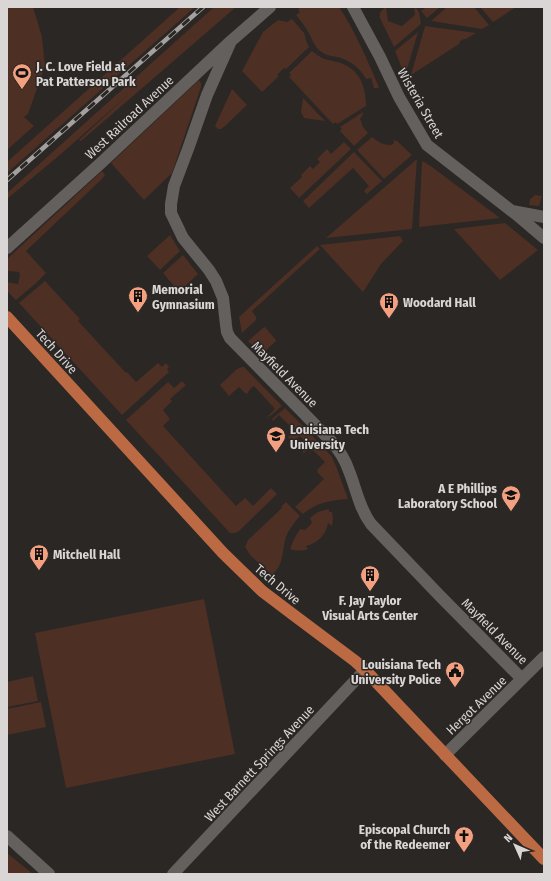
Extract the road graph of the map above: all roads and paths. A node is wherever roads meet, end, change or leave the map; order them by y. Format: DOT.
graph roads {
  1 [pos="270,7"];
  2 [pos="353,7"];
  3 [pos="231,41"];
  4 [pos="511,211"];
  5 [pos="544,217"];
  6 [pos="544,238"];
  7 [pos="7,248"];
  8 [pos="7,317"];
  9 [pos="544,657"];
  10 [pos="365,670"];
  11 [pos="522,679"];
  12 [pos="445,755"];
  13 [pos="7,836"];
  14 [pos="544,859"];
  15 [pos="49,874"];
  16 [pos="173,874"];
  1 -- 3 [label="street, West Railroad Avenue"];
  2 -- 4 [label="street, Wisteria Street"];
  3 -- 7 [label="street, West Railroad Avenue"];
  3 -- 11 [label="street, Mayfield Avenue"];
  4 -- 5 [label="street"];
  4 -- 6 [label="street, Wisteria Street"];
  8 -- 10 [label="main road, Tech Drive"];
  9 -- 11 [label="street, Hergot Avenue"];
  10 -- 12 [label="main road, Tech Drive"];
  10 -- 16 [label="street, West Barnett Springs Avenue"];
  11 -- 12 [label="street, Hergot Avenue"];
  12 -- 14 [label="main road, Tech Drive"];
  13 -- 15 [label="street"];
}
